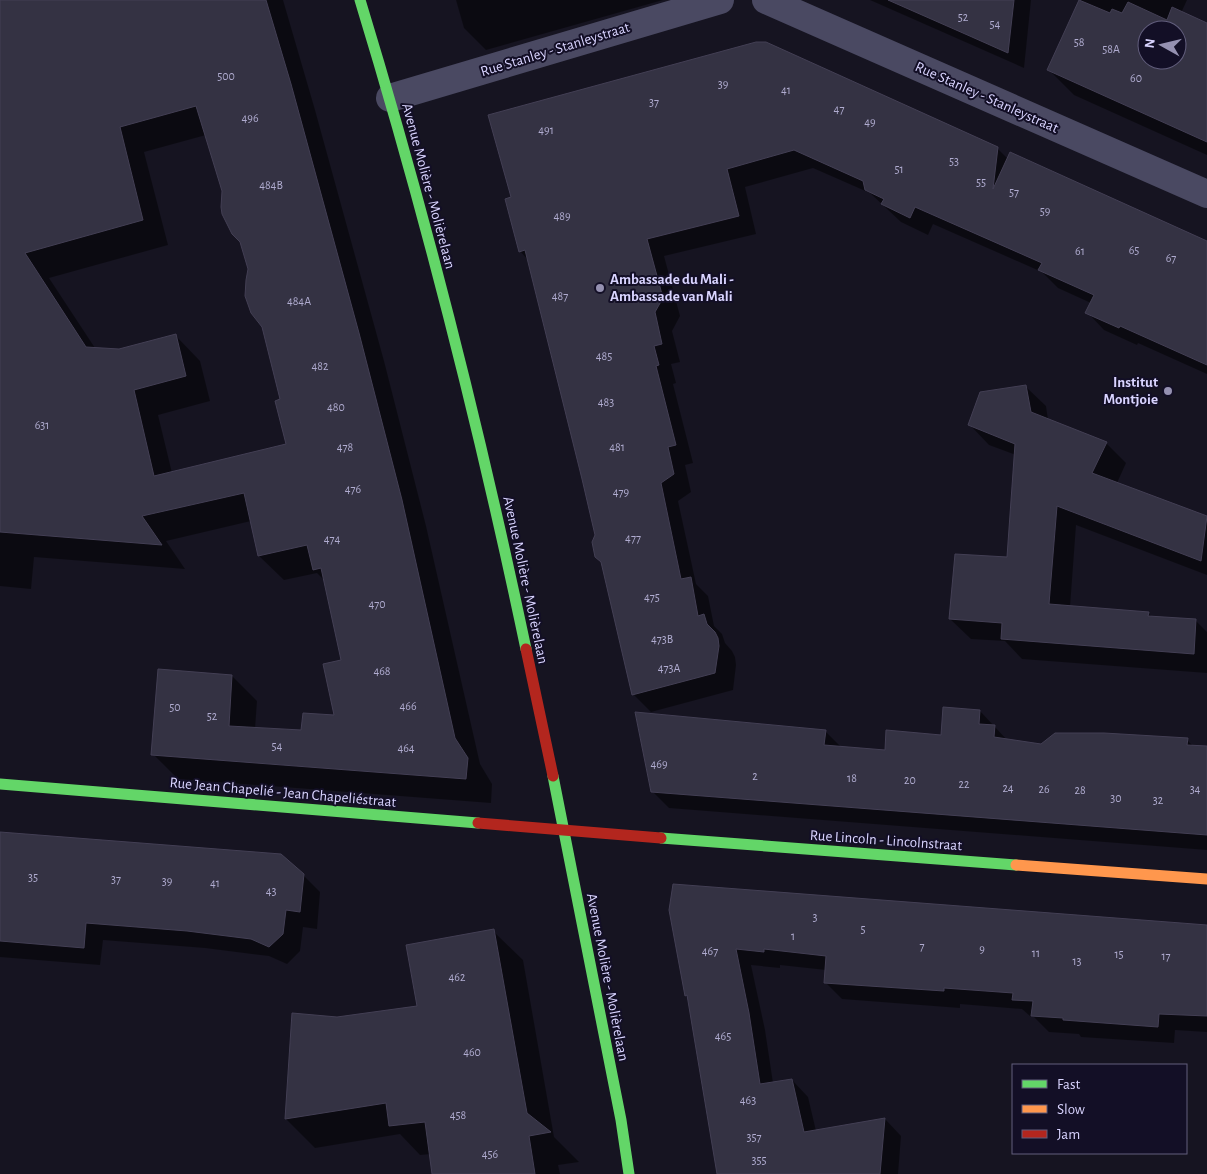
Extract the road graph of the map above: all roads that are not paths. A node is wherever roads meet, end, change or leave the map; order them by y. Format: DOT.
graph roads {
  1 [pos="360,0"];
  2 [pos="720,0"];
  3 [pos="766,0"];
  4 [pos="390,98"];
  5 [pos="1207,194"];
  6 [pos="0,784"];
  7 [pos="564,830"];
  8 [pos="1207,879"];
  9 [pos="629,1174"];
  1 -- 4 [label="street, Avenue Molière - Molièrelaan"];
  2 -- 4 [label="street, Rue Stanley - Stanleystraat"];
  3 -- 5 [label="street, Rue Stanley - Stanleystraat"];
  4 -- 7 [label="street, Avenue Molière - Molièrelaan"];
  6 -- 7 [label="street, Rue Jean Chapelié - Jean Chapeliéstraat"];
  7 -- 8 [label="street, Rue Lincoln - Lincolnstraat"];
  7 -- 9 [label="street, Avenue Molière - Molièrelaan"];
}
